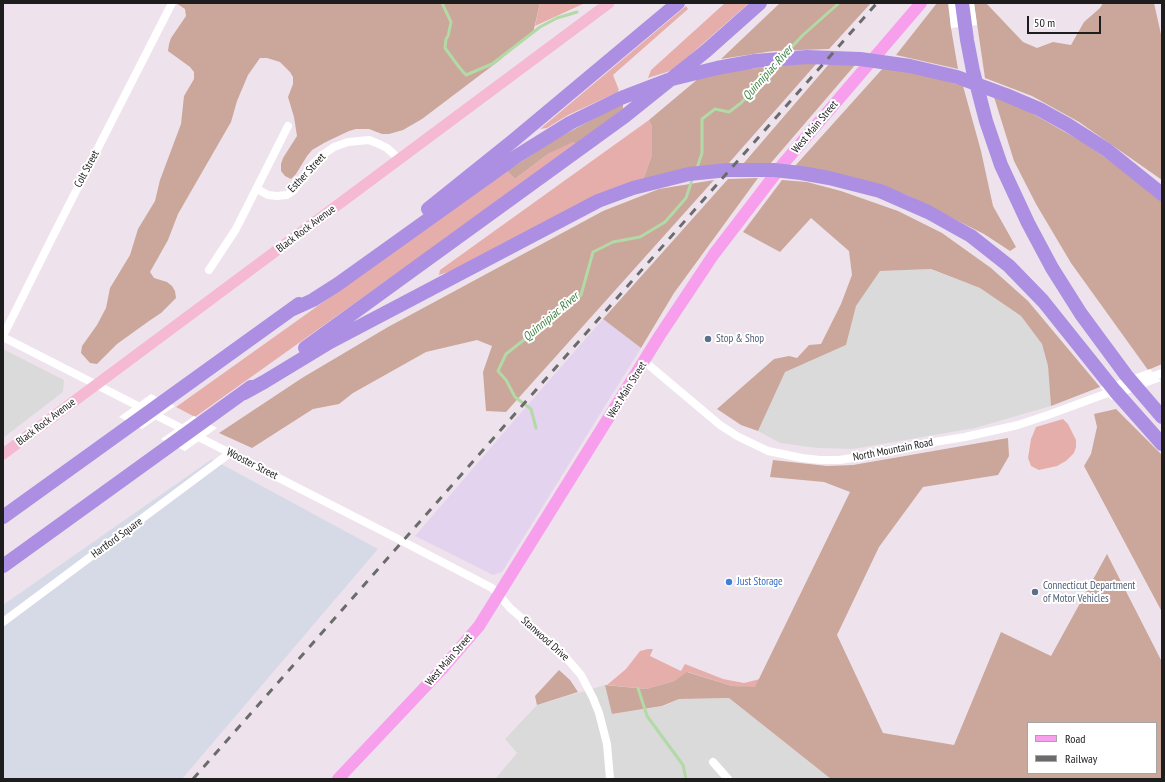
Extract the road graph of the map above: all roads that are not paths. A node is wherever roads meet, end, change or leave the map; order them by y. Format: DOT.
graph roads {
  1 [pos="172,3"];
  2 [pos="610,3"];
  3 [pos="664,3"];
  4 [pos="678,3"];
  5 [pos="760,3"];
  6 [pos="921,3"];
  7 [pos="962,3"];
  8 [pos="574,90"];
  9 [pos="288,126"];
  10 [pos="399,159"];
  11 [pos="256,189"];
  12 [pos="1162,194"];
  13 [pos="209,270"];
  14 [pos="291,310"];
  15 [pos="3,337"];
  16 [pos="644,361"];
  17 [pos="1159,374"];
  18 [pos="96,385"];
  19 [pos="244,393"];
  20 [pos="1162,417"];
  21 [pos="1162,444"];
  22 [pos="230,453"];
  23 [pos="3,454"];
  24 [pos="3,517"];
  25 [pos="3,566"];
  26 [pos="499,595"];
  27 [pos="3,622"];
  28 [pos="713,762"];
  29 [pos="338,779"];
  30 [pos="610,779"];
  31 [pos="728,779"];
  1 -- 15 [label="street, Colt Street"];
  2 -- 10 [label="street, Black Rock Avenue"];
  3 -- 8 [label="highway"];
  4 -- 8 [label="highway"];
  5 -- 19 [label="highway"];
  6 -- 16 [label="main road, West Main Street"];
  7 -- 20 [label="highway"];
  8 -- 14 [label="highway"];
  9 -- 11 [label="street"];
  10 -- 11 [label="street, Esther Street"];
  10 -- 18 [label="street, Black Rock Avenue"];
  11 -- 13 [label="street"];
  12 -- 14 [label="highway"];
  14 -- 24 [label="highway"];
  15 -- 18 [label="street, Wooster Street"];
  16 -- 17 [label="street, North Mountain Road"];
  16 -- 26 [label="main road, West Main Street"];
  18 -- 22 [label="street, Wooster Street"];
  18 -- 23 [label="street, Black Rock Avenue"];
  19 -- 21 [label="highway"];
  19 -- 25 [label="highway"];
  22 -- 26 [label="street, Wooster Street"];
  22 -- 27 [label="street, Hartford Square"];
  26 -- 29 [label="main road, West Main Street"];
  26 -- 30 [label="street, Stanwood Drive"];
  28 -- 31 [label="street"];
}
